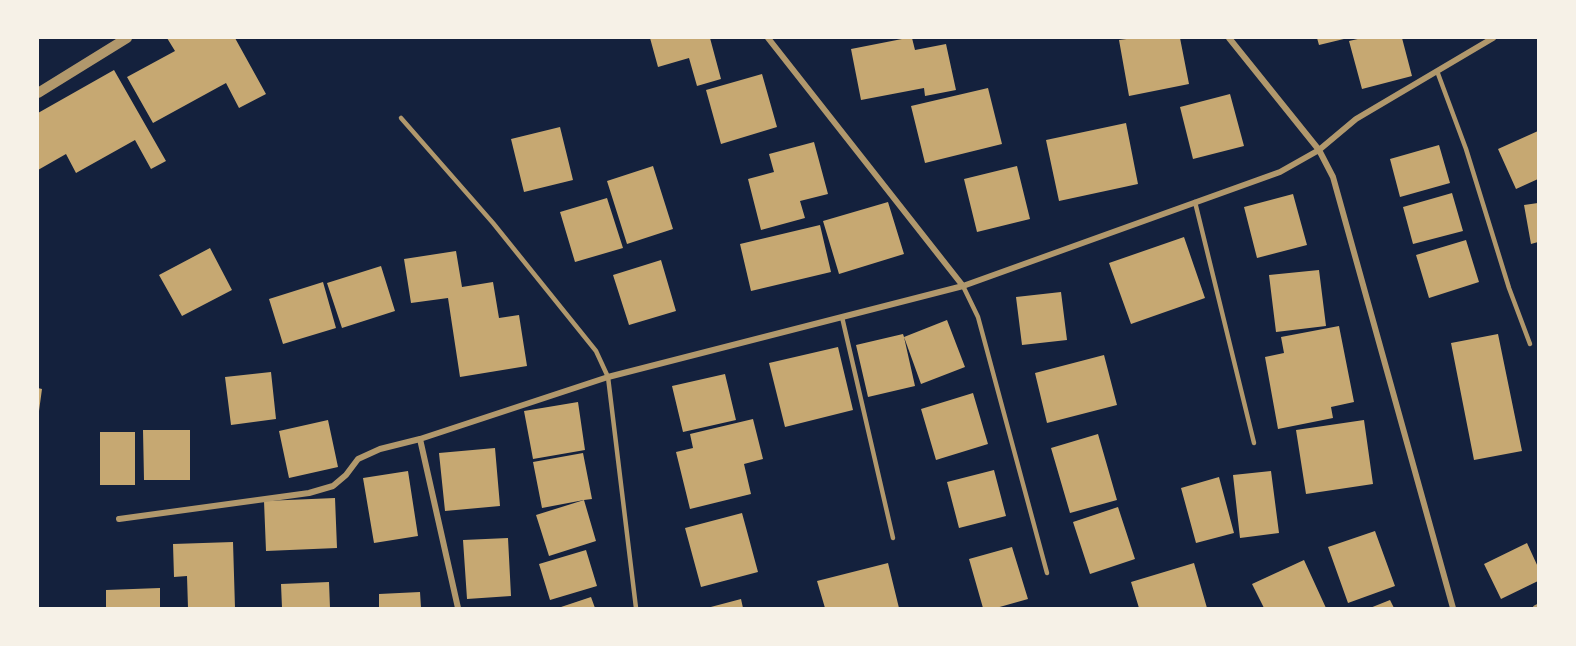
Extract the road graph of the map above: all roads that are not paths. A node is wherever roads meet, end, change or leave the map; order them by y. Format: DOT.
graph roads {
  1 [pos="127,38"];
  2 [pos="768,38"];
  3 [pos="1229,38"];
  4 [pos="1493,38"];
  5 [pos="1437,71"];
  6 [pos="38,93"];
  7 [pos="401,118"];
  8 [pos="1319,150"];
  9 [pos="1195,202"];
  10 [pos="963,286"];
  11 [pos="842,317"];
  12 [pos="1530,344"];
  13 [pos="609,377"];
  14 [pos="420,439"];
  15 [pos="1254,443"];
  16 [pos="119,519"];
  17 [pos="893,538"];
  18 [pos="1047,573"];
  19 [pos="458,609"];
  20 [pos="636,609"];
  21 [pos="1453,609"];
  1 -- 6 [label="street"];
  2 -- 10 [label="street"];
  3 -- 8 [label="street"];
  4 -- 5 [label="street"];
  5 -- 8 [label="street"];
  5 -- 12 [label="lane"];
  7 -- 13 [label="lane"];
  8 -- 9 [label="street"];
  8 -- 21 [label="street"];
  9 -- 10 [label="street"];
  9 -- 15 [label="lane"];
  10 -- 11 [label="street"];
  10 -- 18 [label="lane"];
  11 -- 13 [label="street"];
  11 -- 17 [label="lane"];
  13 -- 14 [label="street"];
  13 -- 20 [label="lane"];
  14 -- 16 [label="street"];
  14 -- 19 [label="street"];
}
